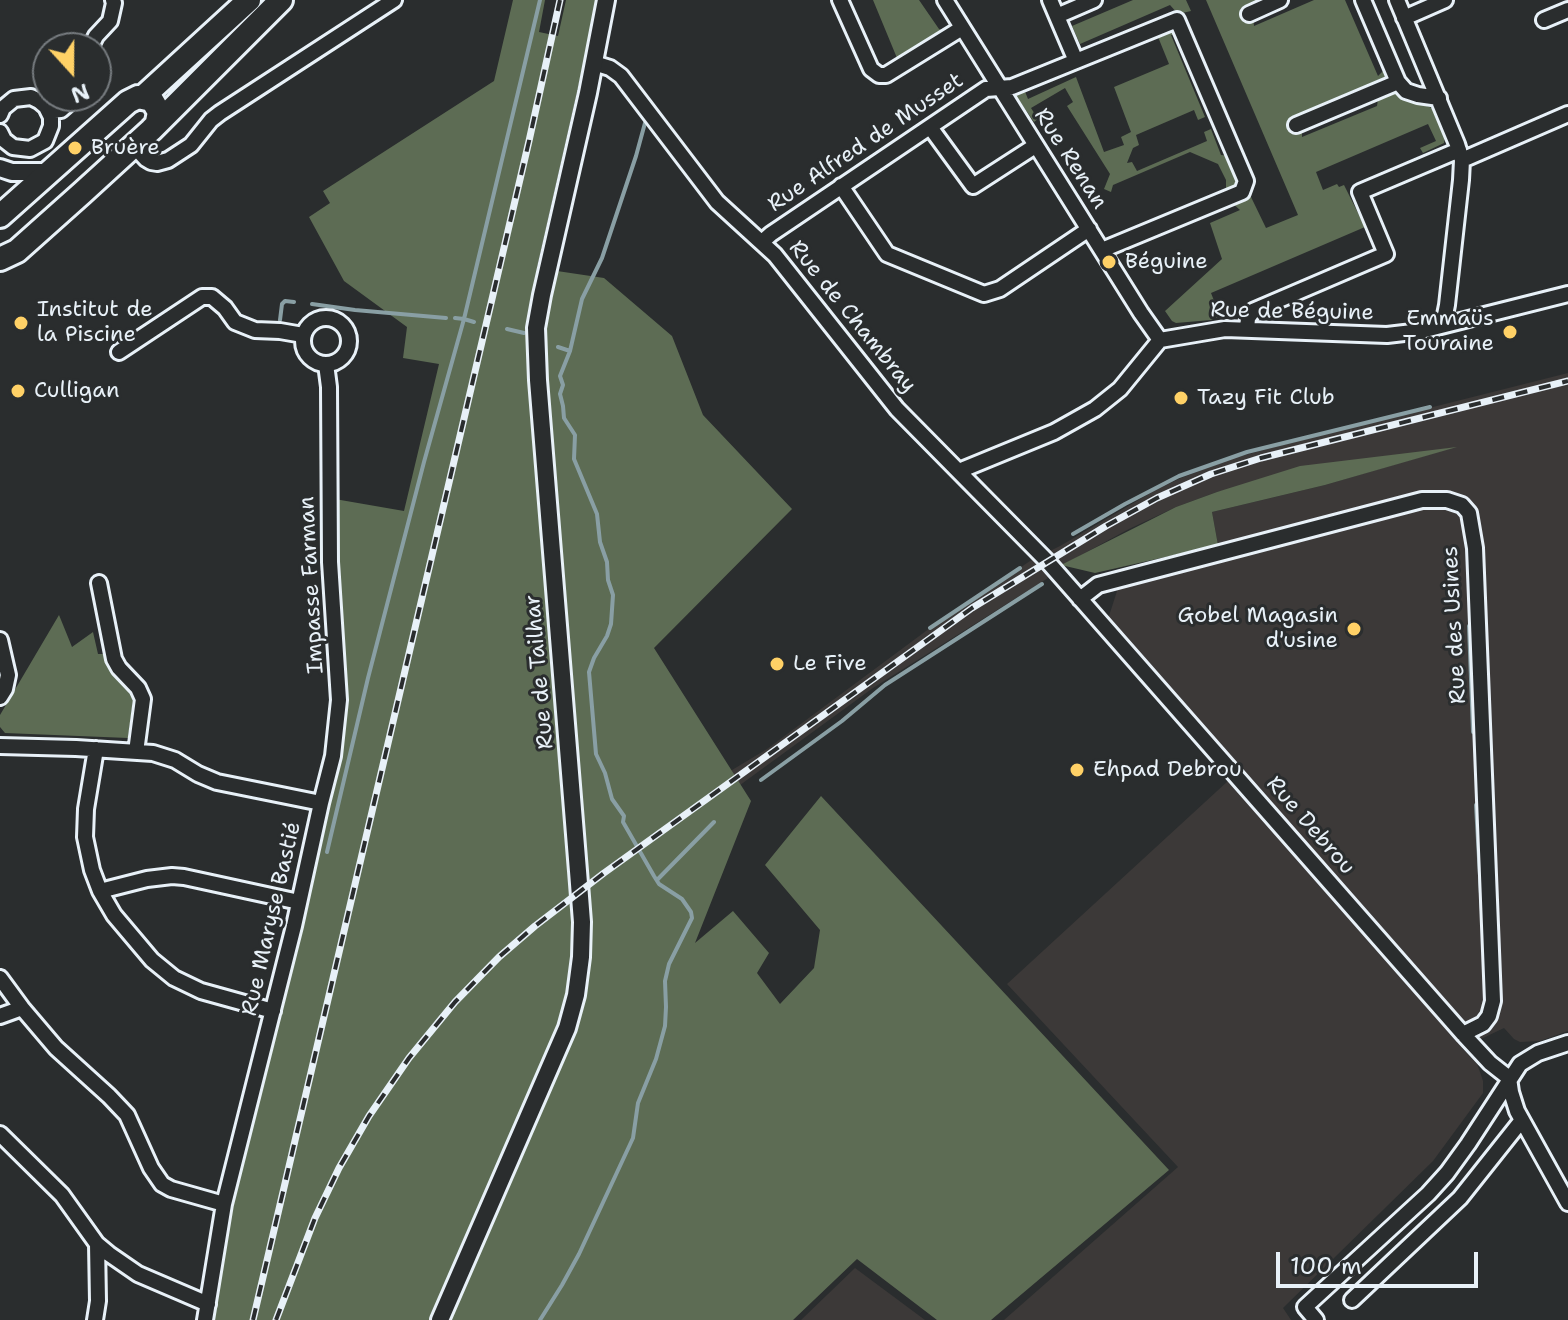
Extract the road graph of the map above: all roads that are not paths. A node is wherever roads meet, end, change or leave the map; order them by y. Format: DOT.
graph roads {
  1 [pos="113,0"];
  2 [pos="249,0"];
  3 [pos="281,0"];
  4 [pos="394,0"];
  5 [pos="606,0"];
  6 [pos="840,0"];
  7 [pos="945,0"];
  8 [pos="1050,0"];
  9 [pos="1094,0"];
  10 [pos="1280,0"];
  11 [pos="1363,0"];
  12 [pos="1397,0"];
  13 [pos="1445,0"];
  14 [pos="1568,10"];
  15 [pos="1249,14"];
  16 [pos="1057,16"];
  17 [pos="1404,18"];
  18 [pos="1544,20"];
  19 [pos="962,28"];
  20 [pos="100,32"];
  21 [pos="1076,61"];
  22 [pos="594,63"];
  23 [pos="1398,82"];
  24 [pos="999,88"];
  25 [pos="143,97"];
  26 [pos="32,98"];
  27 [pos="1439,98"];
  28 [pos="48,112"];
  29 [pos="1568,114"];
  30 [pos="0,115"];
  31 [pos="157,122"];
  32 [pos="1296,125"];
  33 [pos="930,127"];
  34 [pos="0,132"];
  35 [pos="133,145"];
  36 [pos="1035,146"];
  37 [pos="1461,155"];
  38 [pos="0,168"];
  39 [pos="48,172"];
  40 [pos="841,186"];
  41 [pos="0,216"];
  42 [pos="1089,229"];
  43 [pos="762,242"];
  44 [pos="1102,250"];
  45 [pos="0,259"];
  46 [pos="1568,294"];
  47 [pos="1443,325"];
  48 [pos="1247,330"];
  49 [pos="303,335"];
  50 [pos="1160,340"];
  51 [pos="119,352"];
  52 [pos="326,364"];
  53 [pos="959,471"];
  54 [pos="99,583"];
  55 [pos="1080,599"];
  56 [pos="0,640"];
  57 [pos="0,697"];
  58 [pos="0,746"];
  59 [pos="96,749"];
  60 [pos="136,752"];
  61 [pos="321,803"];
  62 [pos="100,891"];
  63 [pos="299,902"];
  64 [pos="0,978"];
  65 [pos="22,1008"];
  66 [pos="273,1011"];
  67 [pos="0,1016"];
  68 [pos="1463,1034"];
  69 [pos="1568,1043"];
  70 [pos="1509,1078"];
  71 [pos="1522,1120"];
  72 [pos="0,1134"];
  73 [pos="1568,1203"];
  74 [pos="224,1204"];
  75 [pos="97,1244"];
  76 [pos="1352,1300"];
  77 [pos="208,1304"];
  78 [pos="95,1320"];
  79 [pos="205,1320"];
  80 [pos="440,1320"];
  81 [pos="1316,1320"];
  1 -- 20 [label="street"];
  2 -- 25 [label="main road"];
  3 -- 31 [label="main road"];
  4 -- 35 [label="street"];
  5 -- 22 [label="street, Rue de Tailhar"];
  6 -- 19 [label="street"];
  7 -- 19 [label="street, Rue Renan"];
  8 -- 16 [label="street"];
  9 -- 16 [label="street"];
  10 -- 15 [label="street"];
  11 -- 23 [label="street"];
  12 -- 17 [label="street"];
  13 -- 17 [label="street"];
  14 -- 18 [label="street"];
  16 -- 21 [label="street"];
  17 -- 27 [label="street"];
  19 -- 24 [label="street, Rue Renan"];
  21 -- 24 [label="street, Rue Alfred de Musset"];
  21 -- 44 [label="street, Rue Alfred de Musset"];
  22 -- 43 [label="street, Rue de Chambray"];
  22 -- 80 [label="street, Rue de Tailhar"];
  23 -- 27 [label="street"];
  23 -- 32 [label="street"];
  24 -- 33 [label="street, Rue Alfred de Musset"];
  24 -- 36 [label="street, Rue Renan"];
  25 -- 31 [label="main road"];
  25 -- 39 [label="main road"];
  26 -- 30 [label="street"];
  27 -- 37 [label="street"];
  28 -- 34 [label="street"];
  29 -- 37 [label="street"];
  31 -- 35 [label="main road"];
  33 -- 36 [label="street"];
  33 -- 40 [label="street, Rue Alfred de Musset"];
  35 -- 45 [label="main road"];
  36 -- 42 [label="street, Rue Renan"];
  37 -- 47 [label="street"];
  37 -- 48 [label="street"];
  38 -- 39 [label="street"];
  39 -- 41 [label="main road"];
  40 -- 42 [label="street"];
  40 -- 43 [label="street, Rue Alfred de Musset"];
  42 -- 44 [label="street, Rue Renan"];
  43 -- 53 [label="street, Rue de Chambray"];
  44 -- 50 [label="street, Rue Renan"];
  46 -- 47 [label="street, Rue de Béguine"];
  47 -- 48 [label="street, Rue de Béguine"];
  48 -- 50 [label="street, Rue de Béguine"];
  49 -- 51 [label="street"];
  49 -- 52 [label="street"];
  49 -- 52 [label="street"];
  50 -- 53 [label="street"];
  52 -- 61 [label="street, Impasse Farman"];
  53 -- 55 [label="street, Rue de Chambray"];
  54 -- 60 [label="street"];
  55 -- 68 [label="street, Rue Debrou"];
  55 -- 68 [label="street, Rue des Usines"];
  56 -- 57 [label="street"];
  58 -- 59 [label="street, Rue Maryse Bastié"];
  59 -- 60 [label="street, Rue Maryse Bastié"];
  59 -- 62 [label="street"];
  60 -- 61 [label="street, Rue Maryse Bastié"];
  61 -- 63 [label="street, Rue Maryse Bastié"];
  62 -- 63 [label="street"];
  62 -- 66 [label="street"];
  63 -- 66 [label="street, Rue Maryse Bastié"];
  64 -- 65 [label="street"];
  65 -- 67 [label="street"];
  65 -- 74 [label="street"];
  66 -- 74 [label="street, Rue Maryse Bastié"];
  68 -- 70 [label="street, Rue Debrou"];
  69 -- 70 [label="street"];
  70 -- 71 [label="street"];
  70 -- 81 [label="street"];
  71 -- 73 [label="street"];
  71 -- 76 [label="street"];
  72 -- 75 [label="street"];
  74 -- 77 [label="street, Rue Maryse Bastié"];
  75 -- 77 [label="street"];
  75 -- 78 [label="street"];
  77 -- 79 [label="street, Rue Maryse Bastié"];
}
